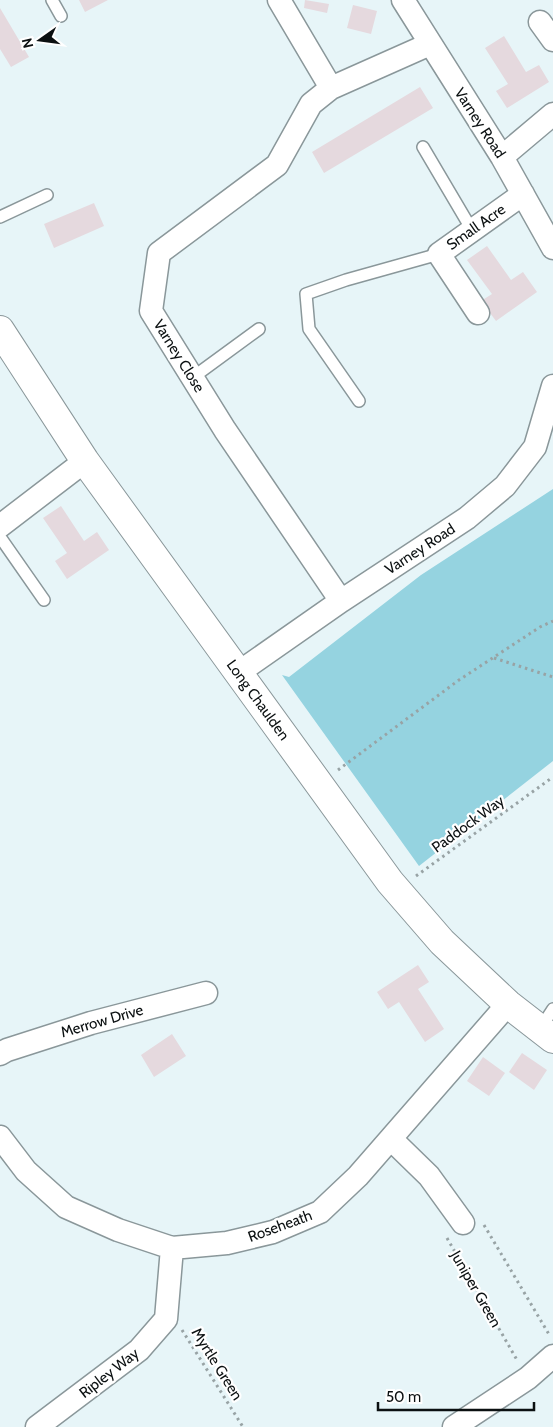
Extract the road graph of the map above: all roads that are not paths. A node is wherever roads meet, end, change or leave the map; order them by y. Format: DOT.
graph roads {
  1 [pos="52,0"];
  2 [pos="279,0"];
  3 [pos="402,0"];
  4 [pos="61,16"];
  5 [pos="540,22"];
  6 [pos="553,40"];
  7 [pos="430,44"];
  8 [pos="332,88"];
  9 [pos="553,114"];
  10 [pos="423,147"];
  11 [pos="502,157"];
  12 [pos="523,194"];
  13 [pos="47,195"];
  14 [pos="0,217"];
  15 [pos="472,230"];
  16 [pos="553,248"];
  17 [pos="439,254"];
  18 [pos="478,313"];
  19 [pos="0,330"];
  20 [pos="259,330"];
  21 [pos="192,378"];
  22 [pos="553,386"];
  23 [pos="359,401"];
  24 [pos="85,461"];
  25 [pos="0,526"];
  26 [pos="0,538"];
  27 [pos="44,600"];
  28 [pos="341,601"];
  29 [pos="238,673"];
  30 [pos="206,992"];
  31 [pos="508,1004"];
  32 [pos="549,1026"];
  33 [pos="0,1054"];
  34 [pos="1,1139"];
  35 [pos="391,1139"];
  36 [pos="463,1223"];
  37 [pos="172,1248"];
  38 [pos="553,1356"];
  39 [pos="37,1427"];
  40 [pos="454,1427"];
  1 -- 4 [label="lane"];
  2 -- 8 [label="street"];
  3 -- 7 [label="street, Varney Road"];
  5 -- 6 [label="street"];
  7 -- 8 [label="street, Varney Close"];
  7 -- 11 [label="street, Varney Road"];
  8 -- 21 [label="street, Varney Close"];
  9 -- 11 [label="street"];
  10 -- 15 [label="lane"];
  11 -- 12 [label="street, Varney Road"];
  12 -- 15 [label="street, Small Acre"];
  12 -- 16 [label="street, Varney Road"];
  13 -- 14 [label="lane"];
  15 -- 17 [label="street, Small Acre"];
  17 -- 18 [label="street, Small Acre"];
  17 -- 23 [label="lane"];
  19 -- 24 [label="street, Long Chaulden"];
  20 -- 21 [label="lane"];
  21 -- 28 [label="street, Varney Close"];
  22 -- 28 [label="street, Varney Road"];
  24 -- 25 [label="street"];
  24 -- 29 [label="street, Long Chaulden"];
  26 -- 27 [label="lane"];
  28 -- 29 [label="street, Varney Road"];
  29 -- 31 [label="street, Long Chaulden"];
  30 -- 33 [label="street, Merrow Drive"];
  31 -- 32 [label="street, Long Chaulden"];
  31 -- 35 [label="street, Roseheath"];
  34 -- 37 [label="street, Roseheath"];
  35 -- 36 [label="street"];
  35 -- 37 [label="street, Roseheath"];
  37 -- 39 [label="street, Ripley Way"];
  38 -- 40 [label="street"];
}
